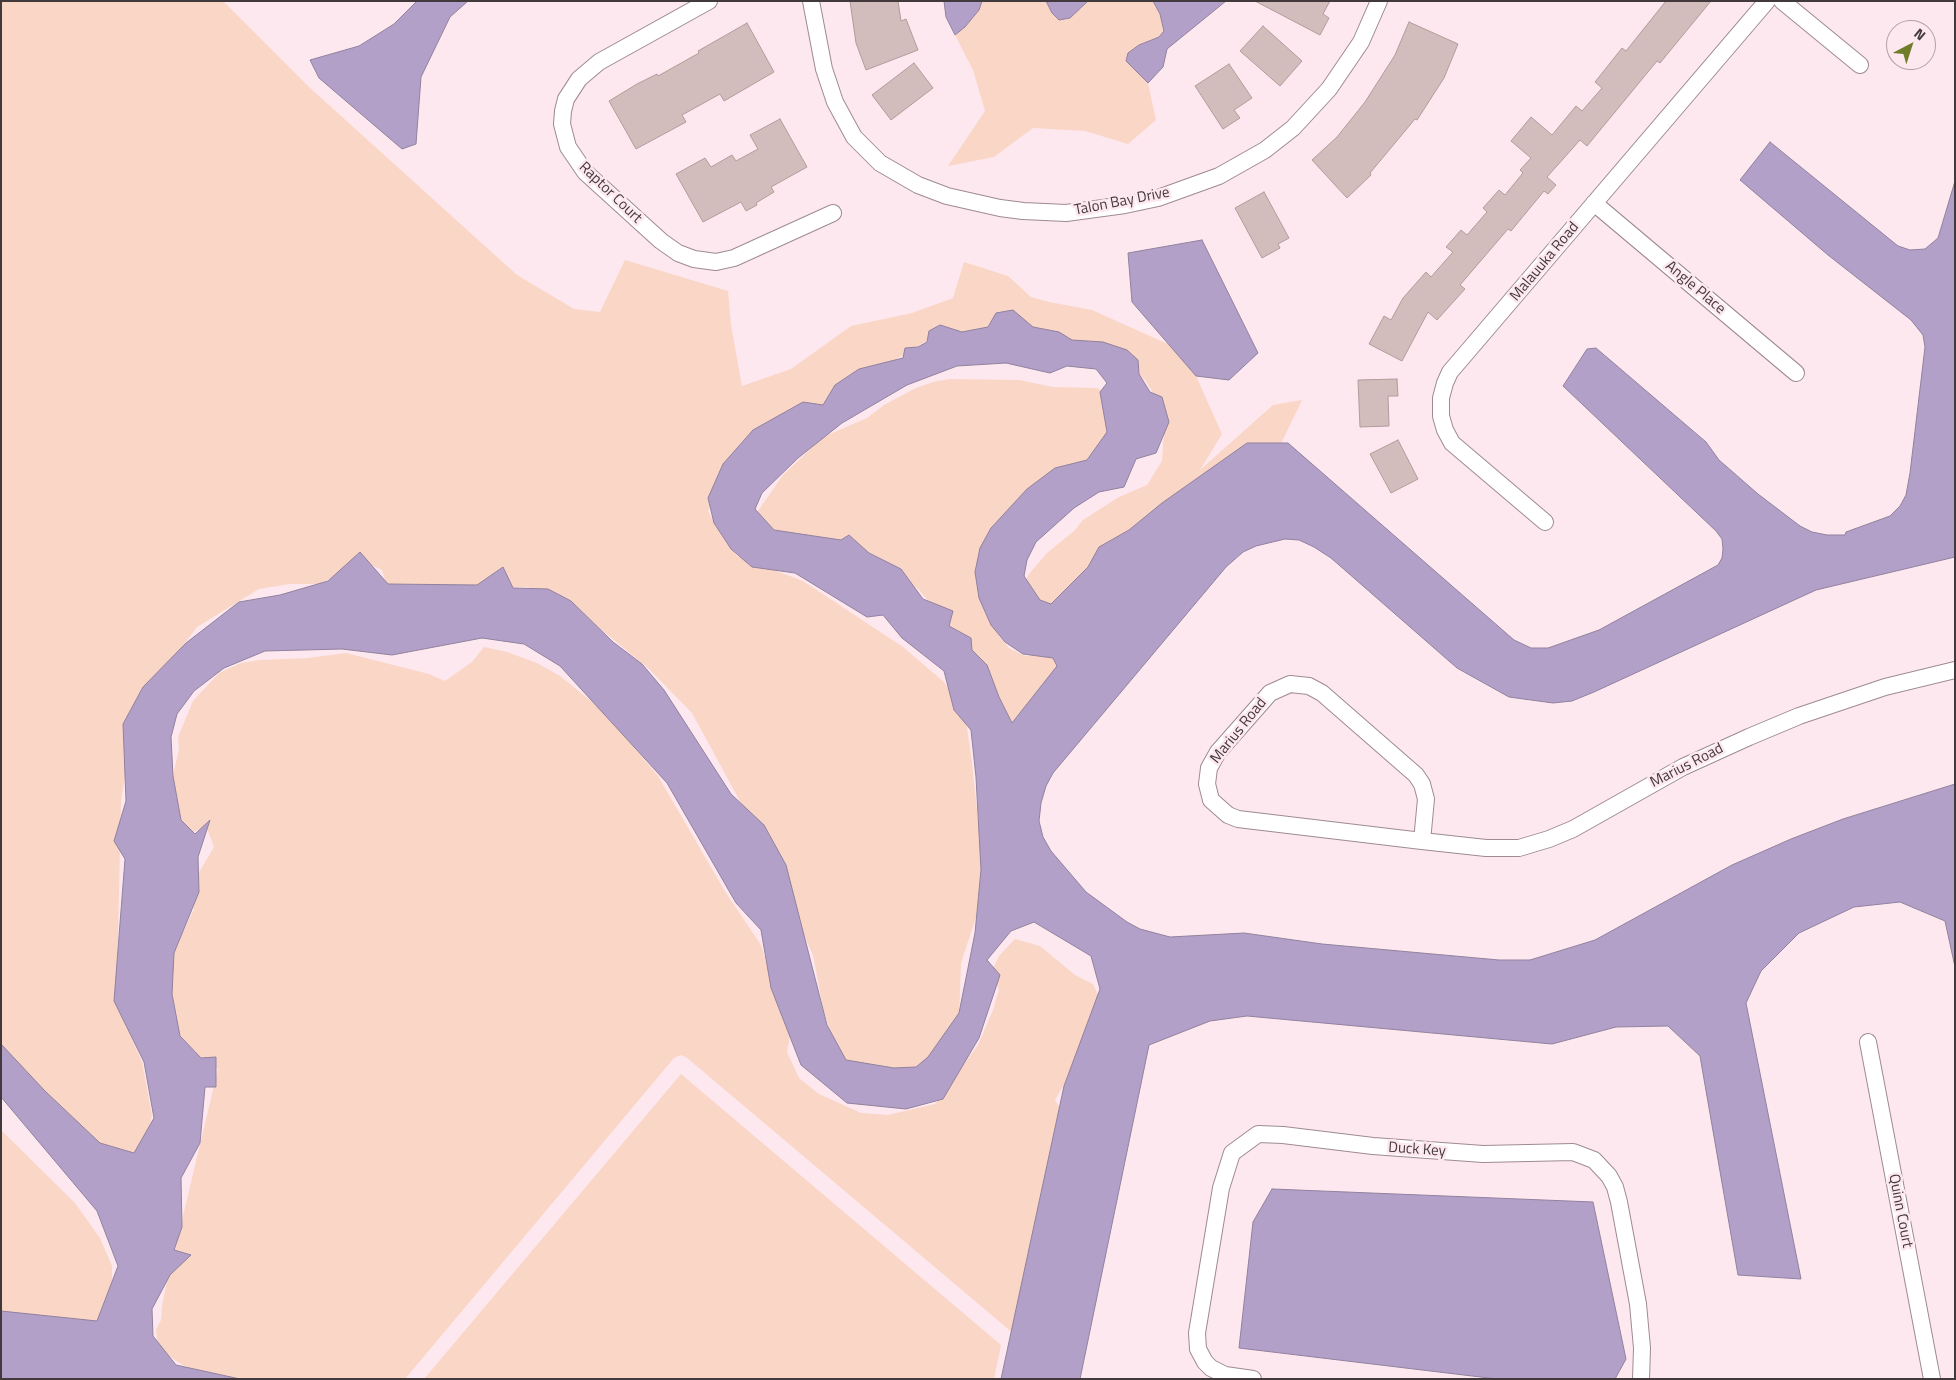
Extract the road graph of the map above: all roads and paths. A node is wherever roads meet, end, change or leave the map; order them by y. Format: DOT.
graph roads {
  1 [pos="709,1"];
  2 [pos="811,1"];
  3 [pos="1379,1"];
  4 [pos="1767,1"];
  5 [pos="1782,1"];
  6 [pos="1860,65"];
  7 [pos="1594,203"];
  8 [pos="832,213"];
  9 [pos="1796,373"];
  10 [pos="1545,522"];
  11 [pos="1955,670"];
  12 [pos="1422,841"];
  13 [pos="1868,1042"];
  14 [pos="1253,1379"];
  15 [pos="1642,1379"];
  16 [pos="1932,1379"];
  1 -- 8 [label="street, Raptor Court"];
  2 -- 3 [label="street, Talon Bay Drive"];
  4 -- 7 [label="street, Malauuka Road"];
  5 -- 6 [label="street"];
  7 -- 9 [label="street, Angle Place"];
  7 -- 10 [label="street, Malauuka Road"];
  11 -- 12 [label="street, Marius Road"];
  12 -- 12 [label="street, Marius Road"];
  13 -- 16 [label="street, Quinn Court"];
  14 -- 15 [label="street, Duck Key"];
}
